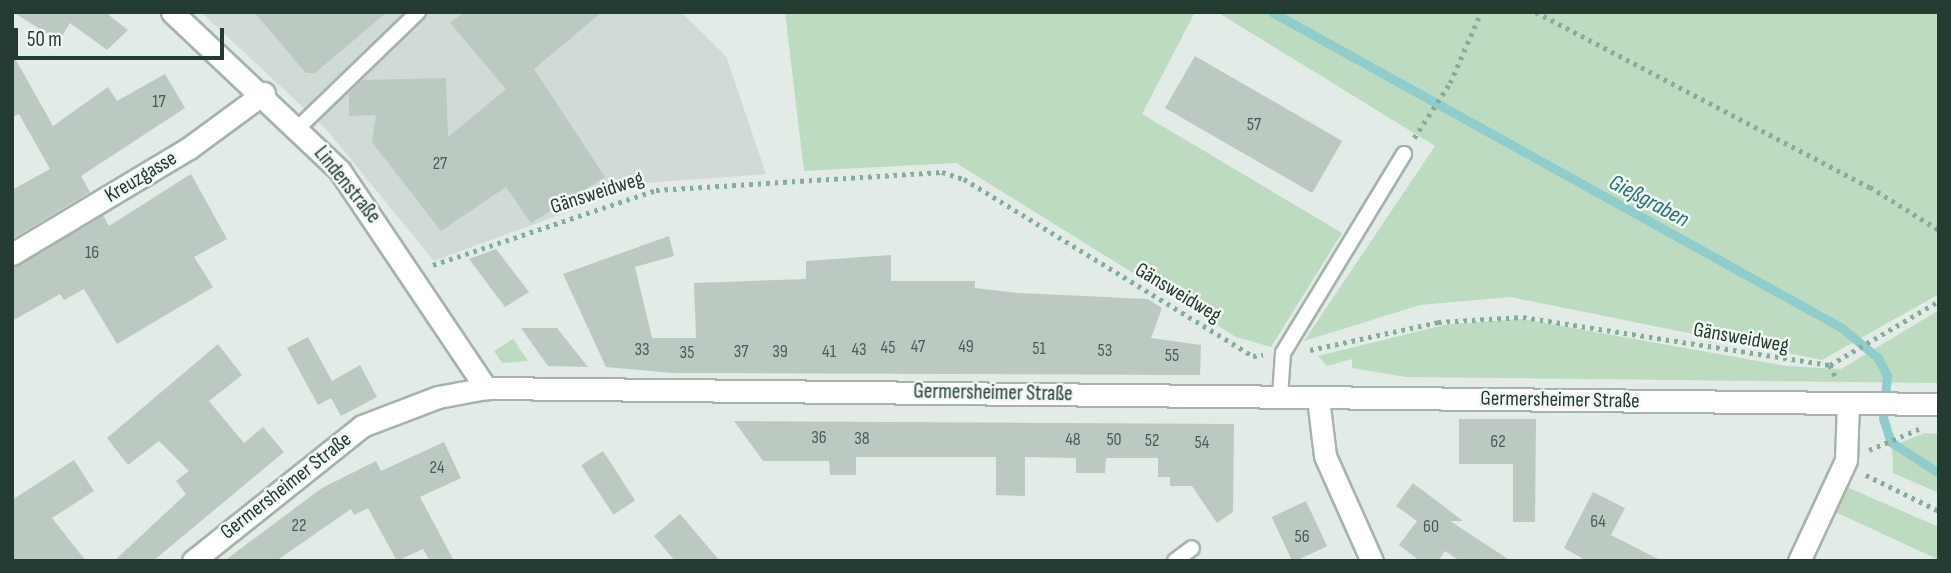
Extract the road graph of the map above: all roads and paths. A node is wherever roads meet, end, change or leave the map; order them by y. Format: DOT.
graph roads {
  1 [pos="172,12"];
  2 [pos="418,12"];
  3 [pos="1480,12"];
  4 [pos="1536,12"];
  5 [pos="264,93"];
  6 [pos="1426,120"];
  7 [pos="298,128"];
  8 [pos="1404,154"];
  9 [pos="1939,230"];
  10 [pos="12,254"];
  11 [pos="414,271"];
  12 [pos="1939,301"];
  13 [pos="1283,353"];
  14 [pos="486,388"];
  15 [pos="1280,397"];
  16 [pos="1318,398"];
  17 [pos="1855,403"];
  18 [pos="1939,404"];
  19 [pos="1919,428"];
  20 [pos="1870,450"];
  21 [pos="1846,460"];
  22 [pos="1939,511"];
  23 [pos="1192,548"];
  24 [pos="193,561"];
  25 [pos="1175,561"];
  26 [pos="1372,561"];
  27 [pos="1799,561"];
  1 -- 5 [label="street, Lindenstraße"];
  2 -- 7 [label="lane"];
  3 -- 6 [label="path"];
  4 -- 9 [label="path"];
  5 -- 7 [label="street, Lindenstraße"];
  5 -- 10 [label="street, Kreuzgasse"];
  7 -- 11 [label="street, Lindenstraße"];
  8 -- 13 [label="lane"];
  11 -- 13 [label="path, Gänsweidweg"];
  11 -- 14 [label="street, Lindenstraße"];
  12 -- 13 [label="path, Gänsweidweg"];
  13 -- 15 [label="lane"];
  14 -- 15 [label="street, Germersheimer Straße"];
  14 -- 24 [label="street, Germersheimer Straße"];
  15 -- 16 [label="street, Germersheimer Straße"];
  16 -- 17 [label="street, Germersheimer Straße"];
  16 -- 26 [label="street"];
  17 -- 18 [label="street, Germersheimer Straße"];
  17 -- 21 [label="street"];
  19 -- 20 [label="path"];
  21 -- 22 [label="path"];
  21 -- 27 [label="street"];
  23 -- 25 [label="lane"];
}
